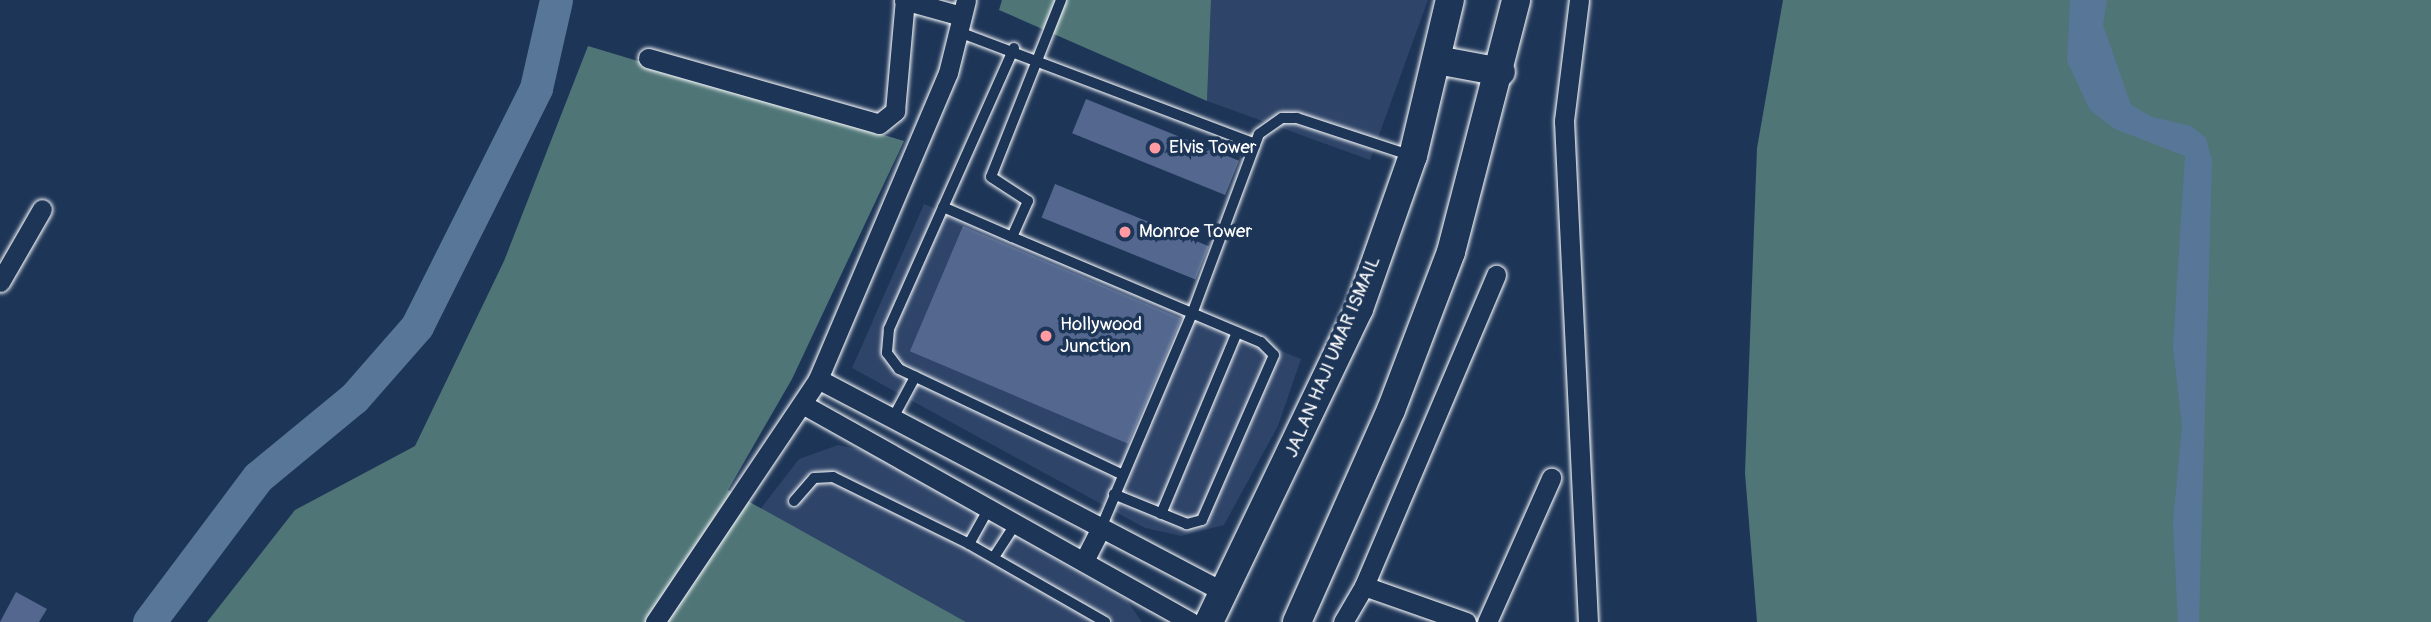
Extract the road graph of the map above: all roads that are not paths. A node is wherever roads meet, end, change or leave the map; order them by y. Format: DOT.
graph roads {
  1 [pos="905,0"];
  2 [pos="1061,0"];
  3 [pos="1450,0"];
  4 [pos="1516,0"];
  5 [pos="1579,0"];
  6 [pos="962,16"];
  7 [pos="1014,48"];
  8 [pos="648,58"];
  9 [pos="1038,58"];
  10 [pos="1437,60"];
  11 [pos="1501,72"];
  12 [pos="1253,143"];
  13 [pos="1413,156"];
  14 [pos="943,208"];
  15 [pos="42,209"];
  16 [pos="1012,237"];
  17 [pos="1496,275"];
  18 [pos="0,282"];
  19 [pos="1192,314"];
  20 [pos="1237,332"];
  21 [pos="915,377"];
  22 [pos="818,379"];
  23 [pos="804,405"];
  24 [pos="893,418"];
  25 [pos="1123,475"];
  26 [pos="1551,478"];
  27 [pos="1114,494"];
  28 [pos="794,501"];
  29 [pos="989,508"];
  30 [pos="1161,514"];
  31 [pos="1016,523"];
  32 [pos="1101,528"];
  33 [pos="969,544"];
  34 [pos="994,557"];
  35 [pos="1084,561"];
  36 [pos="1364,586"];
  37 [pos="1225,593"];
  38 [pos="655,622"];
  39 [pos="1105,622"];
  40 [pos="1190,622"];
  41 [pos="1209,622"];
  42 [pos="1297,622"];
  43 [pos="1343,622"];
  44 [pos="1466,622"];
  45 [pos="1487,622"];
  46 [pos="1588,622"];
  1 -- 6 [label="street"];
  1 -- 8 [label="street"];
  2 -- 9 [label="lane"];
  3 -- 10 [label="main road, JALAN HAJI UMAR ISMAIL"];
  4 -- 11 [label="main road"];
  5 -- 46 [label="street"];
  6 -- 7 [label="lane"];
  6 -- 22 [label="street"];
  7 -- 9 [label="lane"];
  7 -- 14 [label="lane"];
  9 -- 12 [label="lane"];
  9 -- 16 [label="lane"];
  10 -- 11 [label="main road"];
  10 -- 13 [label="main road, JALAN HAJI UMAR ISMAIL"];
  11 -- 42 [label="main road"];
  12 -- 13 [label="lane"];
  12 -- 19 [label="lane"];
  13 -- 37 [label="main road, JALAN HAJI UMAR ISMAIL"];
  14 -- 16 [label="lane"];
  14 -- 21 [label="lane"];
  15 -- 18 [label="street"];
  16 -- 19 [label="lane"];
  17 -- 36 [label="street"];
  19 -- 20 [label="lane"];
  19 -- 25 [label="lane"];
  20 -- 30 [label="lane"];
  20 -- 30 [label="lane"];
  21 -- 24 [label="lane"];
  21 -- 25 [label="lane"];
  22 -- 23 [label="street"];
  22 -- 24 [label="street"];
  23 -- 29 [label="street"];
  23 -- 38 [label="street"];
  24 -- 32 [label="street"];
  25 -- 27 [label="lane"];
  26 -- 45 [label="street"];
  27 -- 30 [label="lane"];
  27 -- 32 [label="lane"];
  28 -- 33 [label="lane"];
  29 -- 31 [label="street"];
  29 -- 33 [label="lane"];
  31 -- 34 [label="lane"];
  31 -- 35 [label="street"];
  32 -- 35 [label="street"];
  32 -- 37 [label="street"];
  33 -- 34 [label="lane"];
  34 -- 39 [label="lane"];
  35 -- 40 [label="street"];
  36 -- 43 [label="street"];
  36 -- 44 [label="street"];
  37 -- 41 [label="main road, JALAN HAJI UMAR ISMAIL"];
}
